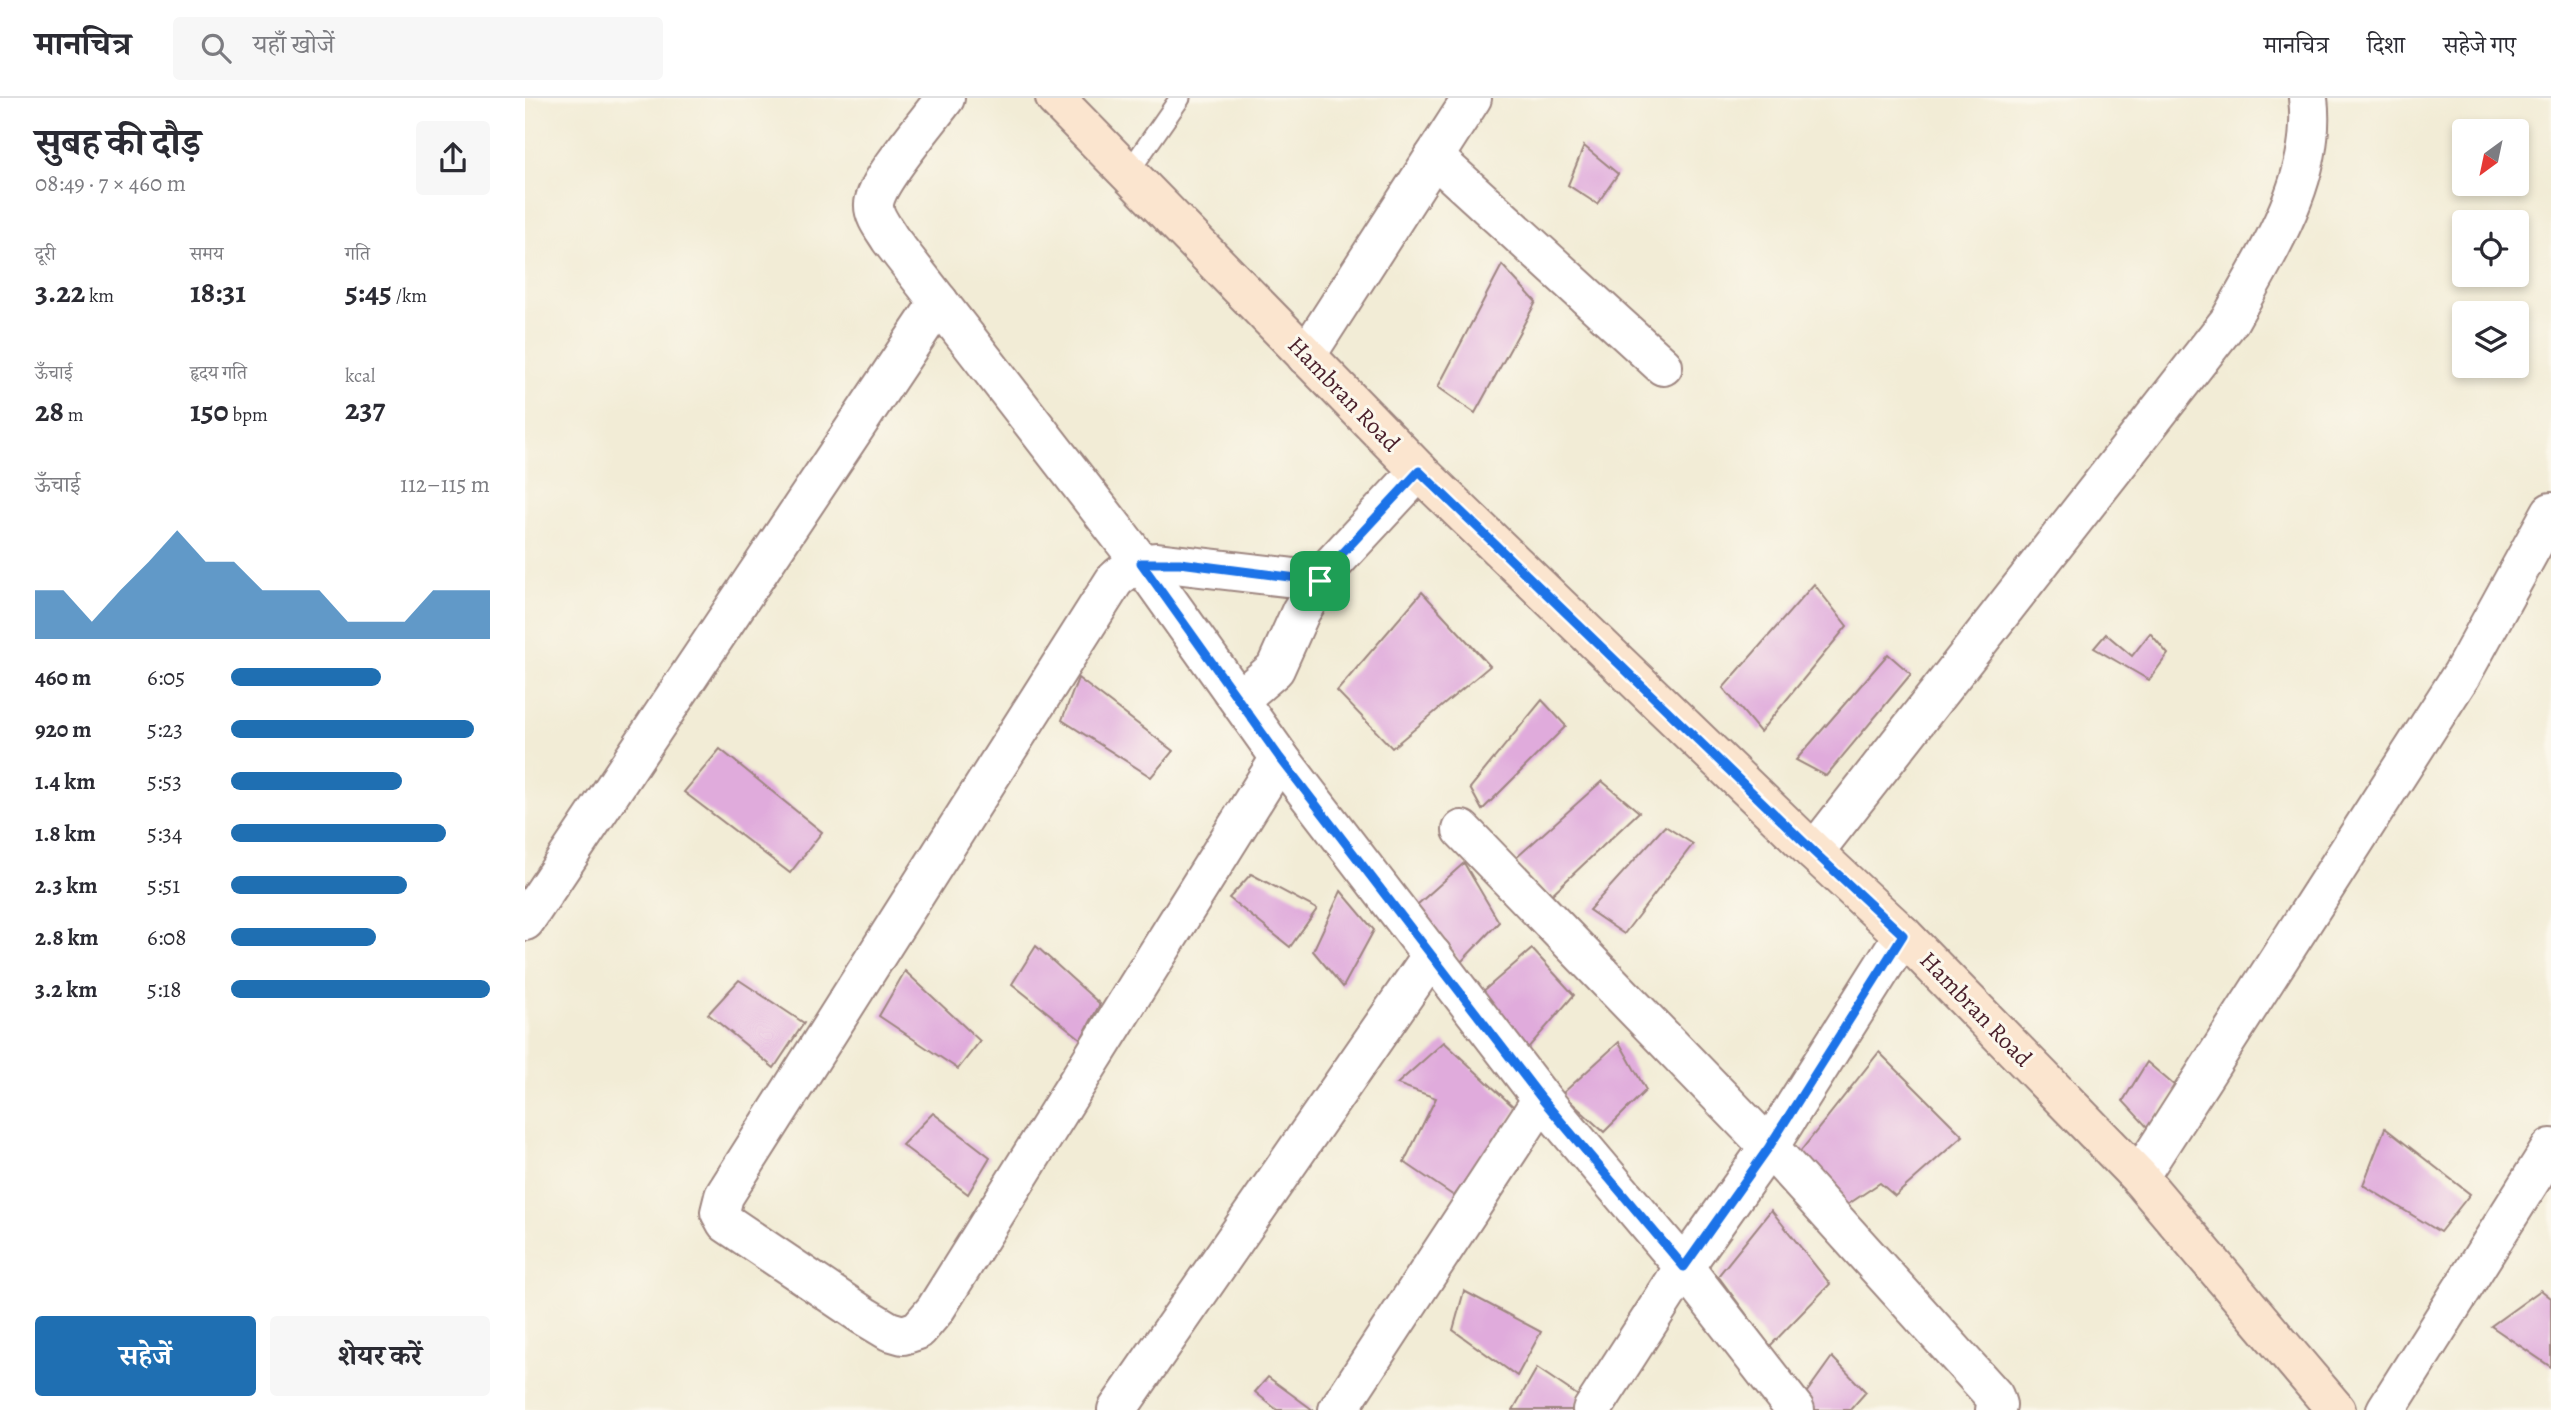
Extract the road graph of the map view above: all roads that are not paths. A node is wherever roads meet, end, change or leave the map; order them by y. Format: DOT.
graph roads {
  1 [pos="946,98"];
  2 [pos="1055,98"];
  3 [pos="1179,98"];
  4 [pos="1472,98"];
  5 [pos="2308,98"];
  6 [pos="1434,157"];
  7 [pos="1128,173"];
  8 [pos="939,303"];
  9 [pos="1306,355"];
  10 [pos="1663,366"];
  11 [pos="1419,471"];
  12 [pos="2551,512"];
  13 [pos="1141,563"];
  14 [pos="1320,581"];
  15 [pos="1240,699"];
  16 [pos="1280,758"];
  17 [pos="1462,830"];
  18 [pos="1814,852"];
  19 [pos="525,921"];
  20 [pos="1903,935"];
  21 [pos="1432,955"];
  22 [pos="1542,1099"];
  23 [pos="1769,1147"];
  24 [pos="2551,1148"];
  25 [pos="2139,1177"];
  26 [pos="1684,1267"];
  27 [pos="1117,1410"];
  28 [pos="1338,1410"];
  29 [pos="1592,1410"];
  30 [pos="1795,1410"];
  31 [pos="1994,1410"];
  32 [pos="2336,1410"];
  33 [pos="2386,1410"];
  1 -- 8 [label="street"];
  2 -- 7 [label="main road, Hambran Road"];
  3 -- 7 [label="lane"];
  4 -- 6 [label="street"];
  5 -- 18 [label="street"];
  6 -- 9 [label="street"];
  6 -- 10 [label="street"];
  7 -- 9 [label="main road, Hambran Road"];
  8 -- 13 [label="street"];
  8 -- 19 [label="street"];
  9 -- 11 [label="main road, Hambran Road"];
  11 -- 14 [label="street"];
  11 -- 18 [label="main road, Hambran Road"];
  12 -- 25 [label="street"];
  13 -- 14 [label="street"];
  13 -- 15 [label="street"];
  13 -- 16 [label="street"];
  14 -- 15 [label="street"];
  15 -- 16 [label="street"];
  16 -- 21 [label="street"];
  17 -- 23 [label="street"];
  18 -- 20 [label="main road, Hambran Road"];
  20 -- 23 [label="street"];
  20 -- 25 [label="main road, Hambran Road"];
  21 -- 22 [label="street"];
  21 -- 27 [label="street"];
  22 -- 26 [label="street"];
  22 -- 28 [label="street"];
  23 -- 26 [label="street"];
  23 -- 31 [label="street"];
  24 -- 33 [label="street"];
  25 -- 32 [label="main road, Hambran Road"];
  26 -- 29 [label="street"];
  26 -- 30 [label="street"];
}
